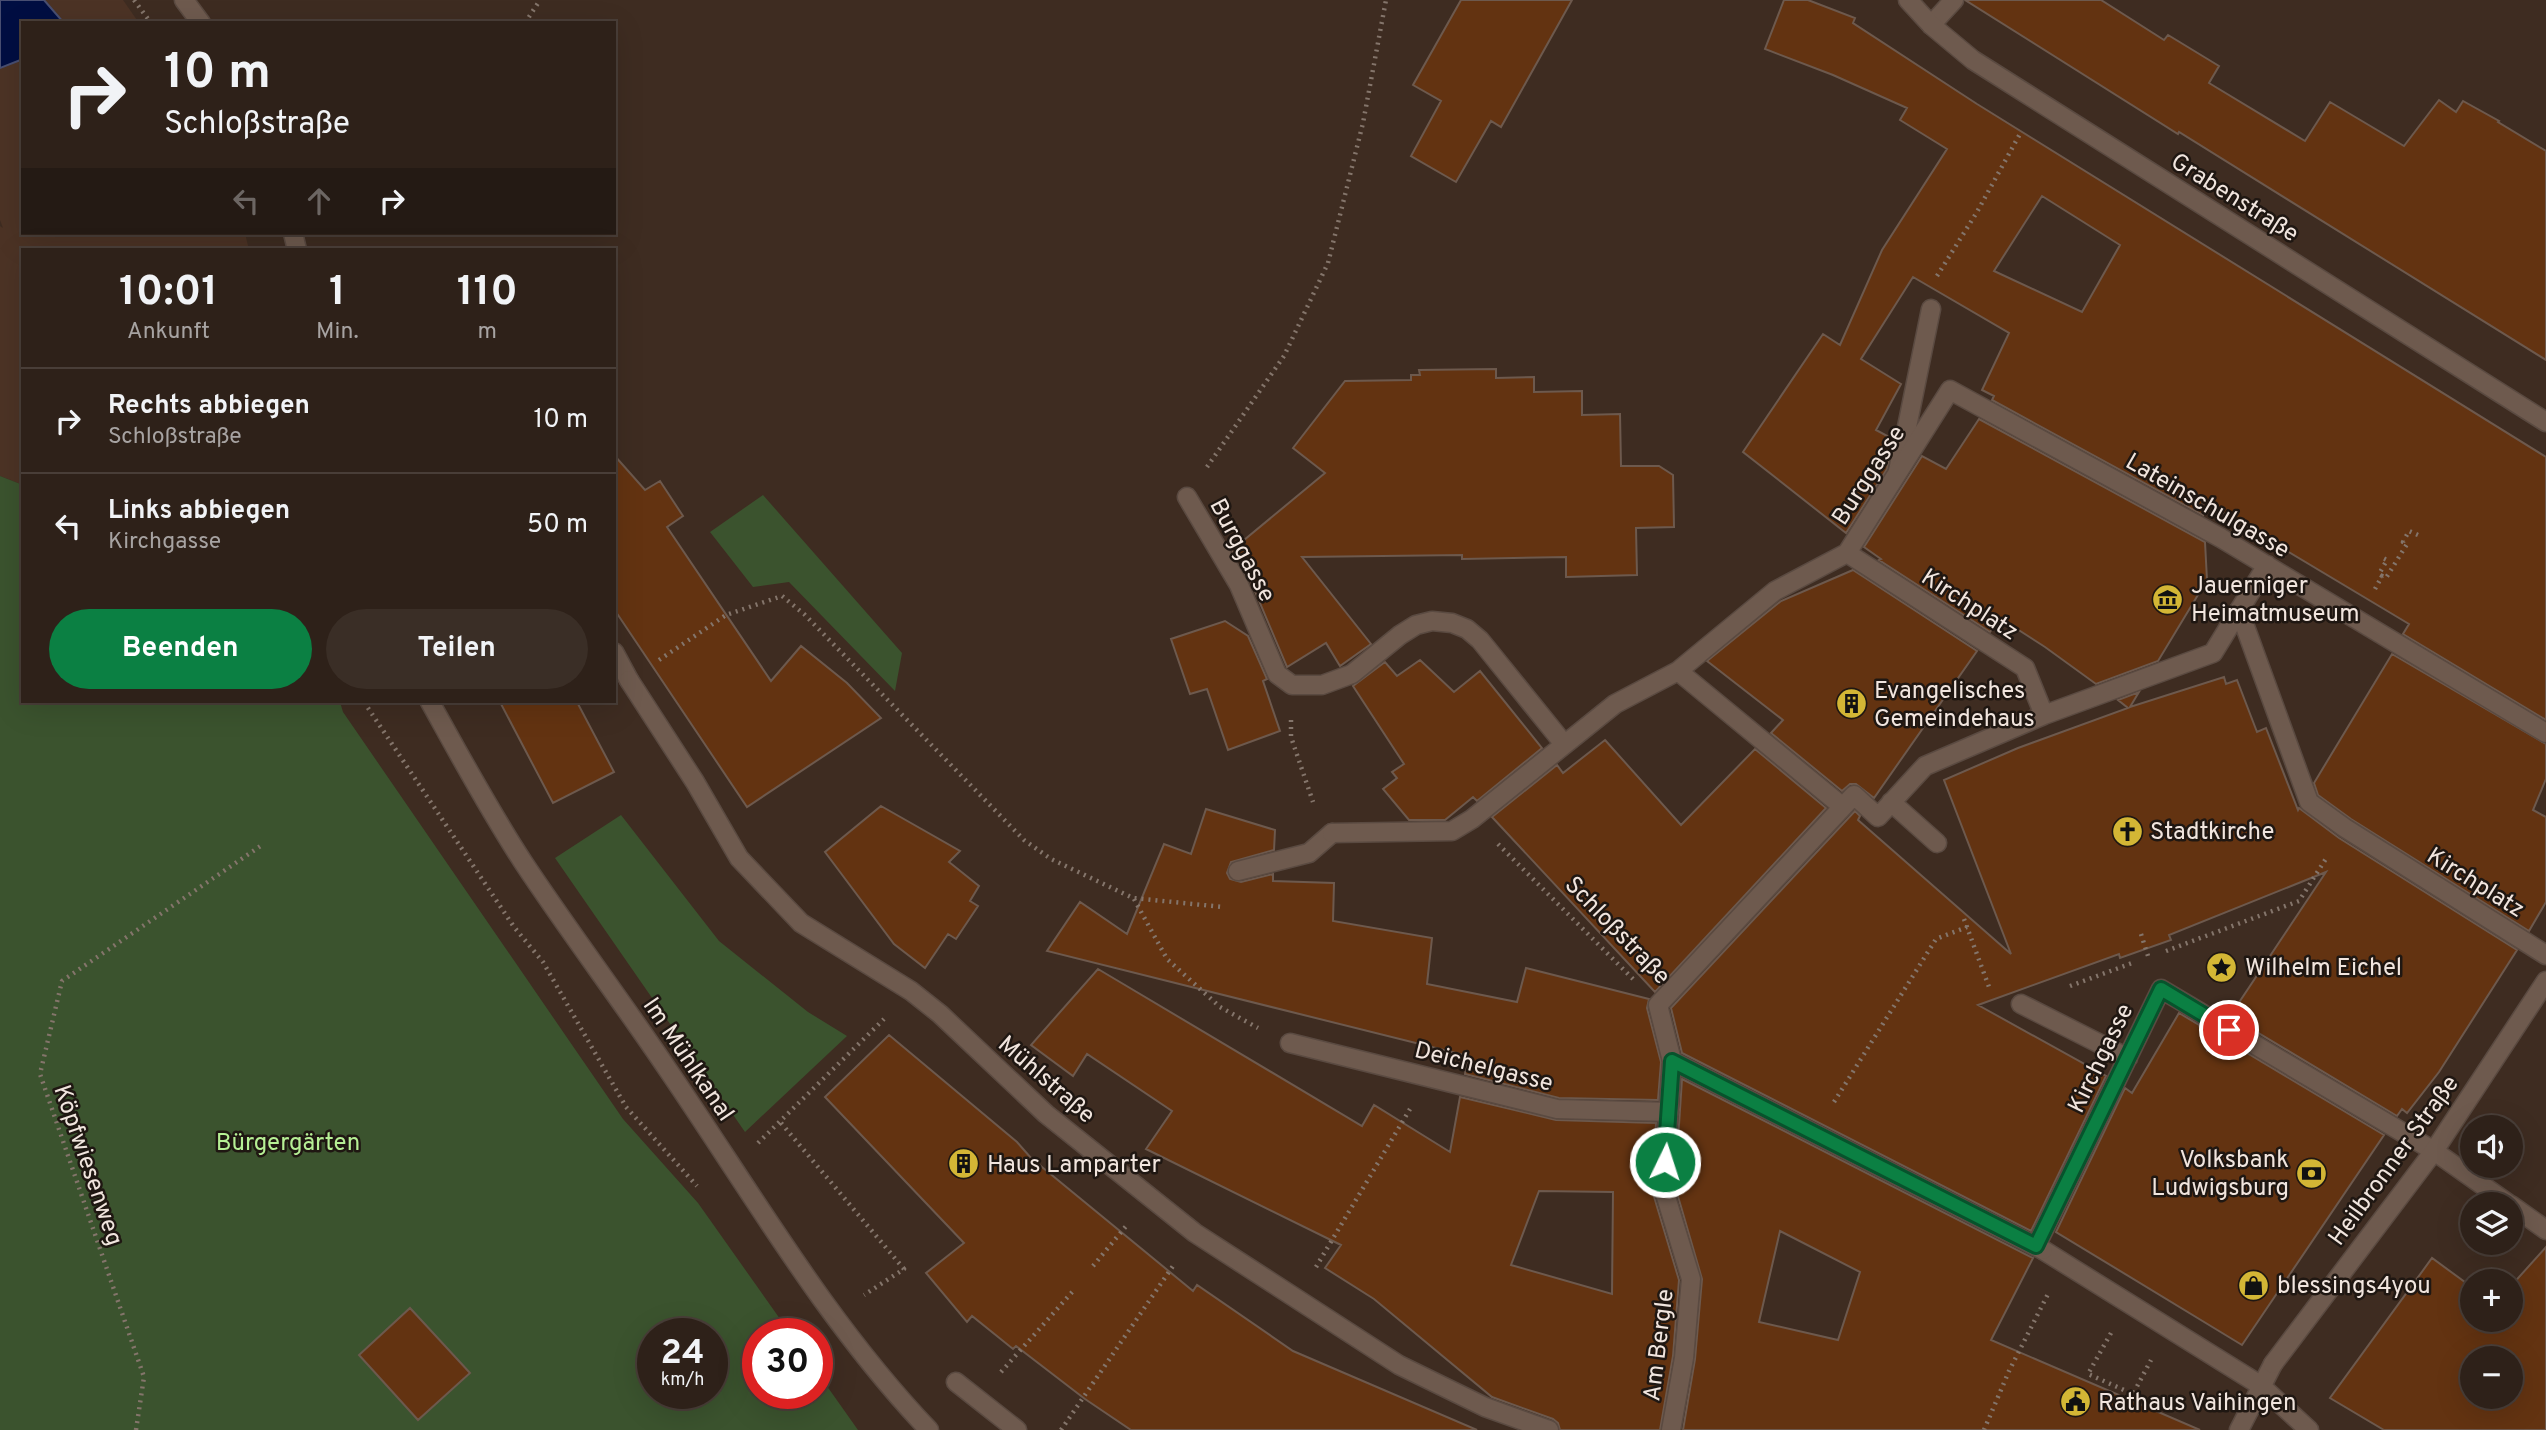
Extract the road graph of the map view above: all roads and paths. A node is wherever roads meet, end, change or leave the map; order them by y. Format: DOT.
graph roads {
  1 [pos="134,0"];
  2 [pos="184,0"];
  3 [pos="540,0"];
  4 [pos="1386,0"];
  5 [pos="1908,0"];
  6 [pos="1954,0"];
  7 [pos="150,21"];
  8 [pos="200,21"];
  9 [pos="526,21"];
  10 [pos="1931,25"];
  11 [pos="2014,144"];
  12 [pos="1935,280"];
  13 [pos="1931,309"];
  14 [pos="1951,390"];
  15 [pos="2546,422"];
  16 [pos="1896,477"];
  17 [pos="1187,497"];
  18 [pos="2417,535"];
  19 [pos="1847,553"];
  20 [pos="2383,558"];
  21 [pos="2266,565"];
  22 [pos="2382,576"];
  23 [pos="2376,587"];
  24 [pos="2239,610"];
  25 [pos="616,656"];
  26 [pos="1678,671"];
  27 [pos="629,680"];
  28 [pos="365,703"];
  29 [pos="431,703"];
  30 [pos="2044,715"];
  31 [pos="2546,733"];
  32 [pos="1291,737"];
  33 [pos="1564,744"];
  34 [pos="1892,802"];
  35 [pos="1843,807"];
  36 [pos="1316,810"];
  37 [pos="1472,819"];
  38 [pos="2345,828"];
  39 [pos="1937,843"];
  40 [pos="262,845"];
  41 [pos="1238,871"];
  42 [pos="1133,898"];
  43 [pos="1964,919"];
  44 [pos="1967,927"];
  45 [pos="2141,934"];
  46 [pos="2146,949"];
  47 [pos="2167,950"];
  48 [pos="2546,955"];
  49 [pos="2132,963"];
  50 [pos="2112,971"];
  51 [pos="2546,981"];
  52 [pos="1990,989"];
  53 [pos="911,991"];
  54 [pos="2021,1004"];
  55 [pos="1658,1005"];
  56 [pos="1290,1043"];
  57 [pos="2128,1058"];
  58 [pos="1672,1061"];
  59 [pos="1412,1106"];
  60 [pos="1669,1112"];
  61 [pos="780,1123"];
  62 [pos="1815,1133"];
  63 [pos="2434,1151"];
  64 [pos="733,1168"];
  65 [pos="2492,1192"];
  66 [pos="1150,1197"];
  67 [pos="2523,1214"];
  68 [pos="2546,1230"];
  69 [pos="1195,1233"];
  70 [pos="2040,1248"];
  71 [pos="2064,1262"];
  72 [pos="1093,1266"];
  73 [pos="1314,1271"];
  74 [pos="1074,1290"];
  75 [pos="832,1316"];
  76 [pos="2088,1374"];
  77 [pos="2104,1381"];
  78 [pos="956,1382"];
  79 [pos="2260,1385"];
  80 [pos="2101,1388"];
  81 [pos="2133,1394"];
  82 [pos="978,1399"];
  83 [pos="136,1430"];
  84 [pos="929,1430"];
  85 [pos="1017,1430"];
  86 [pos="1061,1430"];
  87 [pos="1549,1430"];
  88 [pos="1671,1430"];
  89 [pos="1983,1430"];
  90 [pos="2239,1430"];
  91 [pos="2309,1430"];
  1 -- 7 [label="path"];
  2 -- 8 [label="street"];
  3 -- 9 [label="path"];
  4 -- 17 [label="path, Burggasse"];
  5 -- 10 [label="street, Grabenstraße"];
  6 -- 10 [label="street"];
  10 -- 15 [label="street, Grabenstraße"];
  11 -- 12 [label="path"];
  13 -- 16 [label="street"];
  14 -- 16 [label="street, Burggasse"];
  14 -- 21 [label="street, Lateinschulgasse"];
  16 -- 19 [label="street, Burggasse"];
  17 -- 33 [label="street, Burggasse"];
  18 -- 22 [label="path"];
  19 -- 26 [label="street, Burggasse"];
  19 -- 30 [label="street, Kirchplatz"];
  20 -- 22 [label="path"];
  21 -- 24 [label="street"];
  21 -- 31 [label="street, Lateinschulgasse"];
  22 -- 23 [label="path"];
  24 -- 30 [label="street"];
  24 -- 38 [label="street, Kirchplatz"];
  25 -- 27 [label="street, Mühlstraße"];
  26 -- 33 [label="street, Burggasse"];
  26 -- 35 [label="street"];
  27 -- 42 [label="path"];
  27 -- 53 [label="street, Mühlstraße"];
  28 -- 64 [label="path"];
  29 -- 64 [label="street, Im Mühlkanal"];
  30 -- 34 [label="street"];
  32 -- 36 [label="path"];
  33 -- 37 [label="street, Burggasse"];
  34 -- 35 [label="street"];
  34 -- 39 [label="street"];
  35 -- 55 [label="street"];
  37 -- 41 [label="street"];
  37 -- 55 [label="path, Schloßstraße"];
  38 -- 47 [label="path"];
  38 -- 48 [label="street, Kirchplatz"];
  40 -- 83 [label="path, Köpfwiesenweg"];
  41 -- 42 [label="path"];
  42 -- 56 [label="path"];
  43 -- 44 [label="path"];
  44 -- 52 [label="path"];
  44 -- 62 [label="path"];
  45 -- 46 [label="path"];
  49 -- 50 [label="path"];
  51 -- 63 [label="street, Heilbronner Straße"];
  53 -- 61 [label="path"];
  53 -- 66 [label="street, Mühlstraße"];
  54 -- 57 [label="street"];
  55 -- 58 [label="street, Schloßstraße"];
  56 -- 60 [label="street, Deichelgasse"];
  57 -- 63 [label="street, Kirchgasse"];
  57 -- 70 [label="street, Kirchgasse"];
  58 -- 60 [label="street, Am Bergle"];
  58 -- 62 [label="street"];
  59 -- 73 [label="path"];
  60 -- 88 [label="street, Am Bergle"];
  61 -- 64 [label="path"];
  61 -- 75 [label="path"];
  62 -- 70 [label="street"];
  63 -- 65 [label="street"];
  63 -- 79 [label="street, Heilbronner Straße"];
  64 -- 75 [label="street, Im Mühlkanal"];
  66 -- 69 [label="street, Mühlstraße"];
  66 -- 72 [label="path"];
  67 -- 68 [label="street"];
  69 -- 86 [label="path"];
  69 -- 87 [label="street, Mühlstraße"];
  70 -- 71 [label="street"];
  71 -- 79 [label="street"];
  71 -- 89 [label="path"];
  74 -- 82 [label="path"];
  75 -- 84 [label="street, Im Mühlkanal"];
  76 -- 77 [label="path"];
  77 -- 80 [label="path"];
  77 -- 81 [label="path"];
  78 -- 82 [label="street"];
  79 -- 90 [label="street, Heilbronner Straße"];
  79 -- 91 [label="street"];
  82 -- 85 [label="street"];
}
